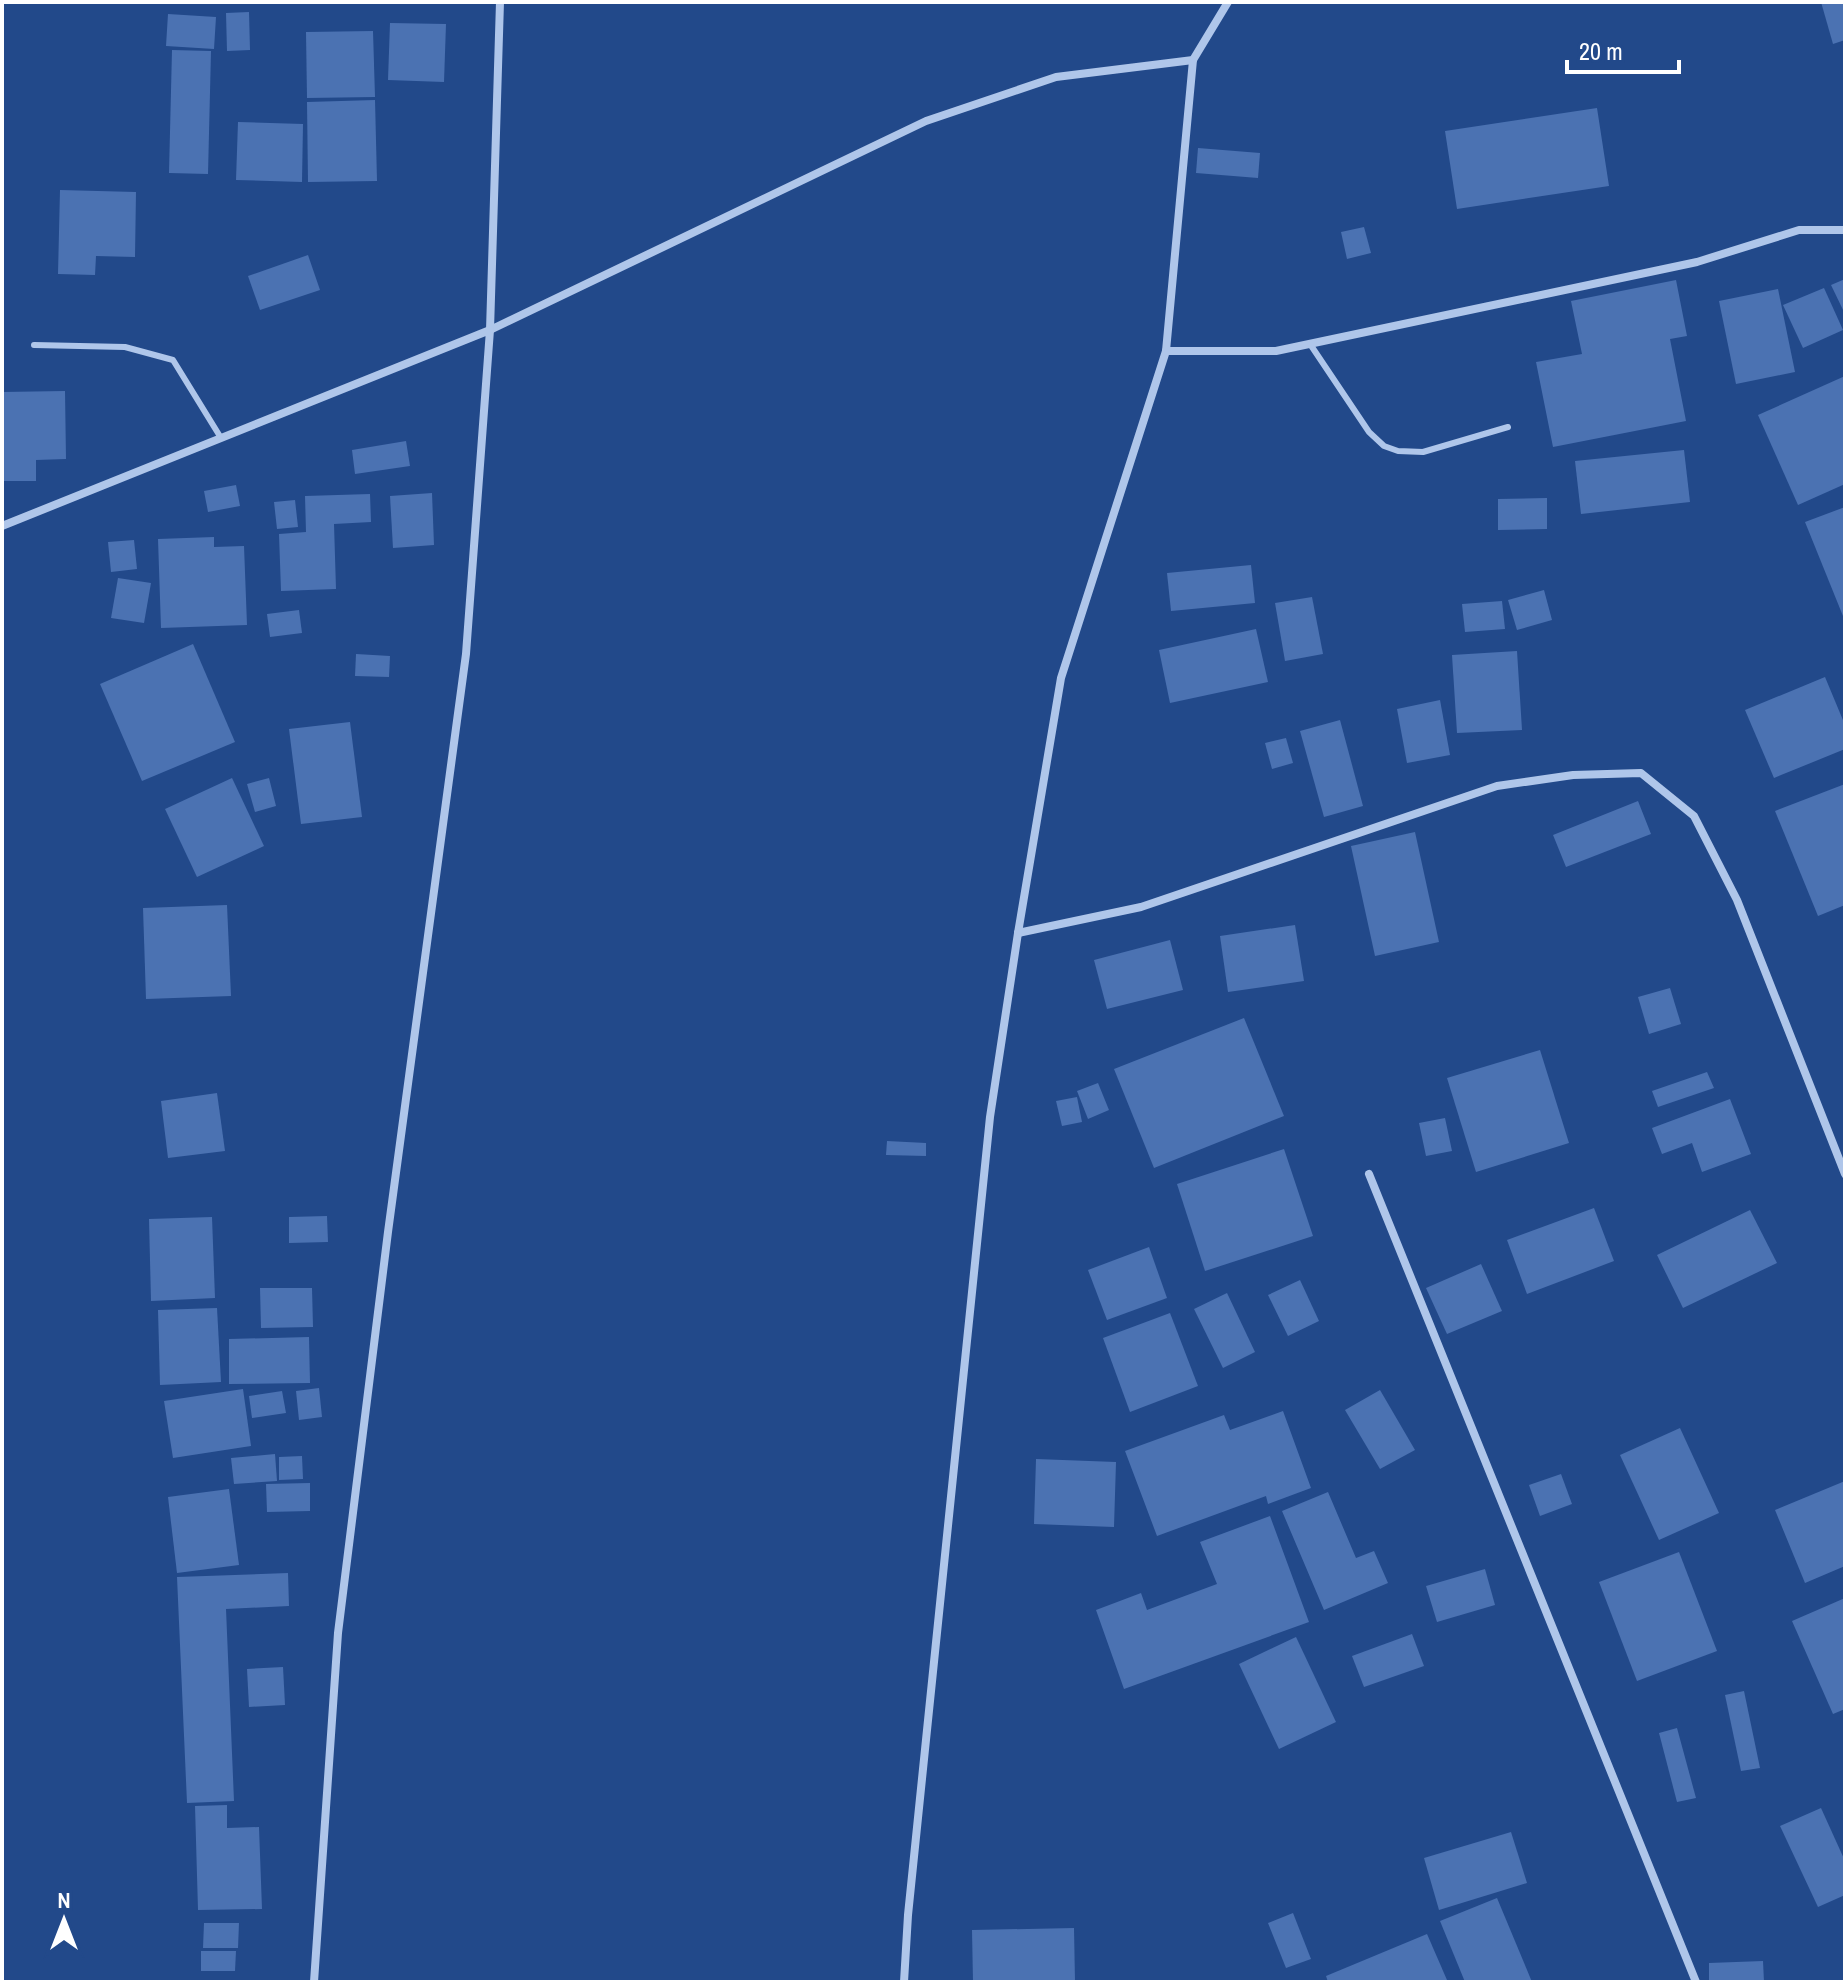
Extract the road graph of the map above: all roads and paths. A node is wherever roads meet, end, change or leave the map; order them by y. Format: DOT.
graph roads {
  1 [pos="500,2"];
  2 [pos="1228,2"];
  3 [pos="1193,60"];
  4 [pos="1845,230"];
  5 [pos="490,330"];
  6 [pos="1310,344"];
  7 [pos="34,345"];
  8 [pos="1166,351"];
  9 [pos="1508,427"];
  10 [pos="221,438"];
  11 [pos="2,526"];
  12 [pos="1018,933"];
  13 [pos="1369,1174"];
  14 [pos="1845,1174"];
  15 [pos="314,1982"];
  16 [pos="904,1982"];
  17 [pos="1696,1982"];
  1 -- 5 [label="street"];
  2 -- 3 [label="street"];
  3 -- 5 [label="street"];
  3 -- 8 [label="street"];
  4 -- 6 [label="street"];
  5 -- 10 [label="street"];
  5 -- 15 [label="street"];
  6 -- 8 [label="street"];
  6 -- 9 [label="lane"];
  7 -- 10 [label="lane"];
  8 -- 12 [label="street"];
  10 -- 11 [label="street"];
  12 -- 14 [label="street"];
  12 -- 16 [label="street"];
  13 -- 17 [label="street"];
}
